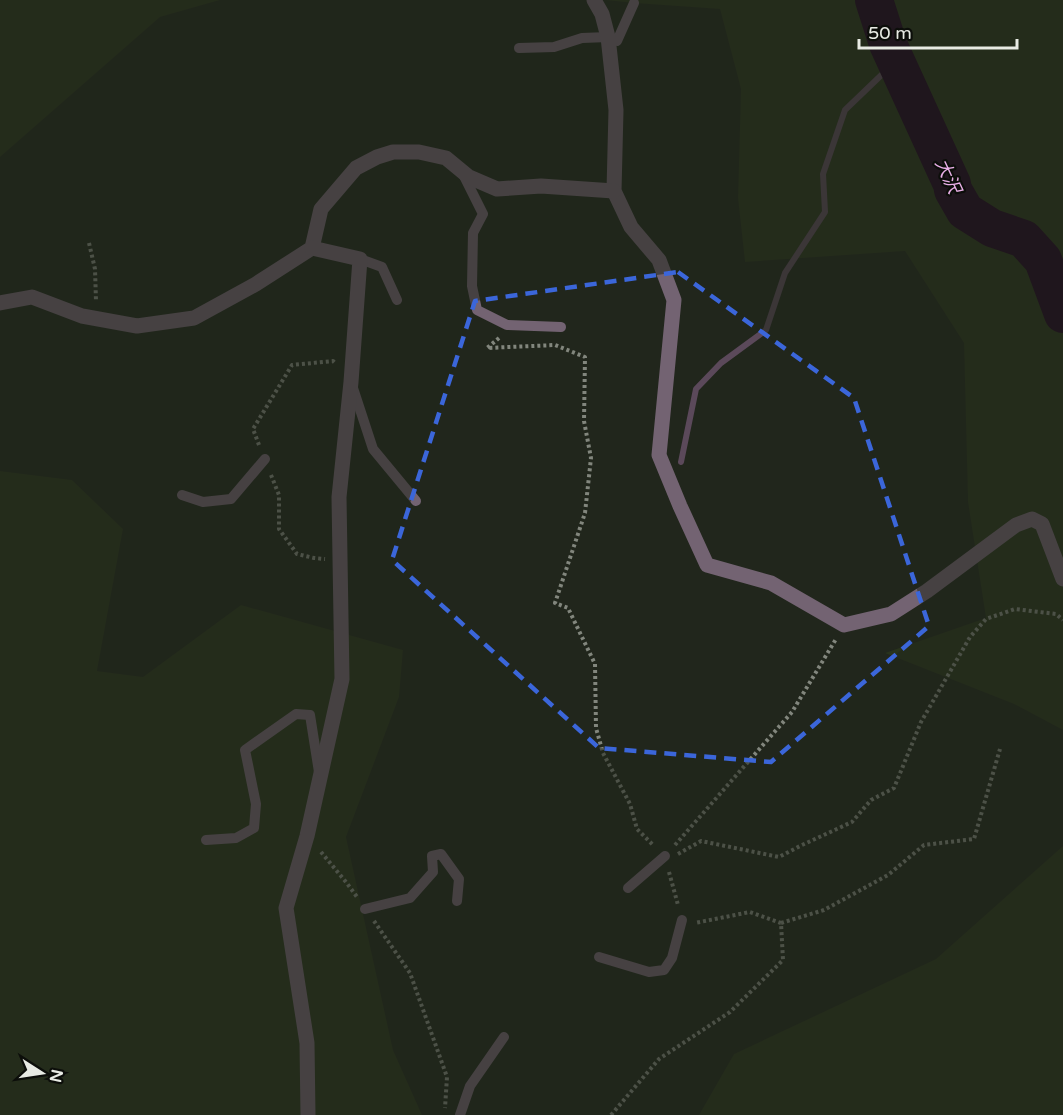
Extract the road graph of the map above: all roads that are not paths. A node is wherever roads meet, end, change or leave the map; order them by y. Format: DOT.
graph roads {
  1 [pos="594,0"];
  2 [pos="634,3"];
  3 [pos="608,38"];
  4 [pos="519,48"];
  5 [pos="460,170"];
  6 [pos="614,191"];
  7 [pos="312,248"];
  8 [pos="360,259"];
  9 [pos="397,300"];
  10 [pos="0,303"];
  11 [pos="561,327"];
  12 [pos="351,382"];
  13 [pos="265,459"];
  14 [pos="182,495"];
  15 [pos="416,501"];
  16 [pos="1063,579"];
  17 [pos="320,778"];
  18 [pos="206,840"];
  19 [pos="665,856"];
  20 [pos="628,888"];
  21 [pos="456,901"];
  22 [pos="365,909"];
  23 [pos="682,920"];
  24 [pos="599,957"];
  25 [pos="504,1037"];
  26 [pos="308,1115"];
  27 [pos="460,1115"];
  1 -- 3 [label="street"];
  2 -- 3 [label="lane"];
  3 -- 4 [label="lane"];
  3 -- 6 [label="street"];
  5 -- 6 [label="street"];
  5 -- 7 [label="street"];
  5 -- 11 [label="lane"];
  6 -- 16 [label="street"];
  7 -- 8 [label="street"];
  7 -- 10 [label="street"];
  8 -- 9 [label="lane"];
  8 -- 12 [label="street"];
  12 -- 15 [label="lane"];
  12 -- 17 [label="street"];
  13 -- 14 [label="lane"];
  17 -- 18 [label="lane"];
  17 -- 26 [label="street"];
  19 -- 20 [label="lane"];
  21 -- 22 [label="lane"];
  23 -- 24 [label="lane"];
  25 -- 27 [label="lane"];
}
